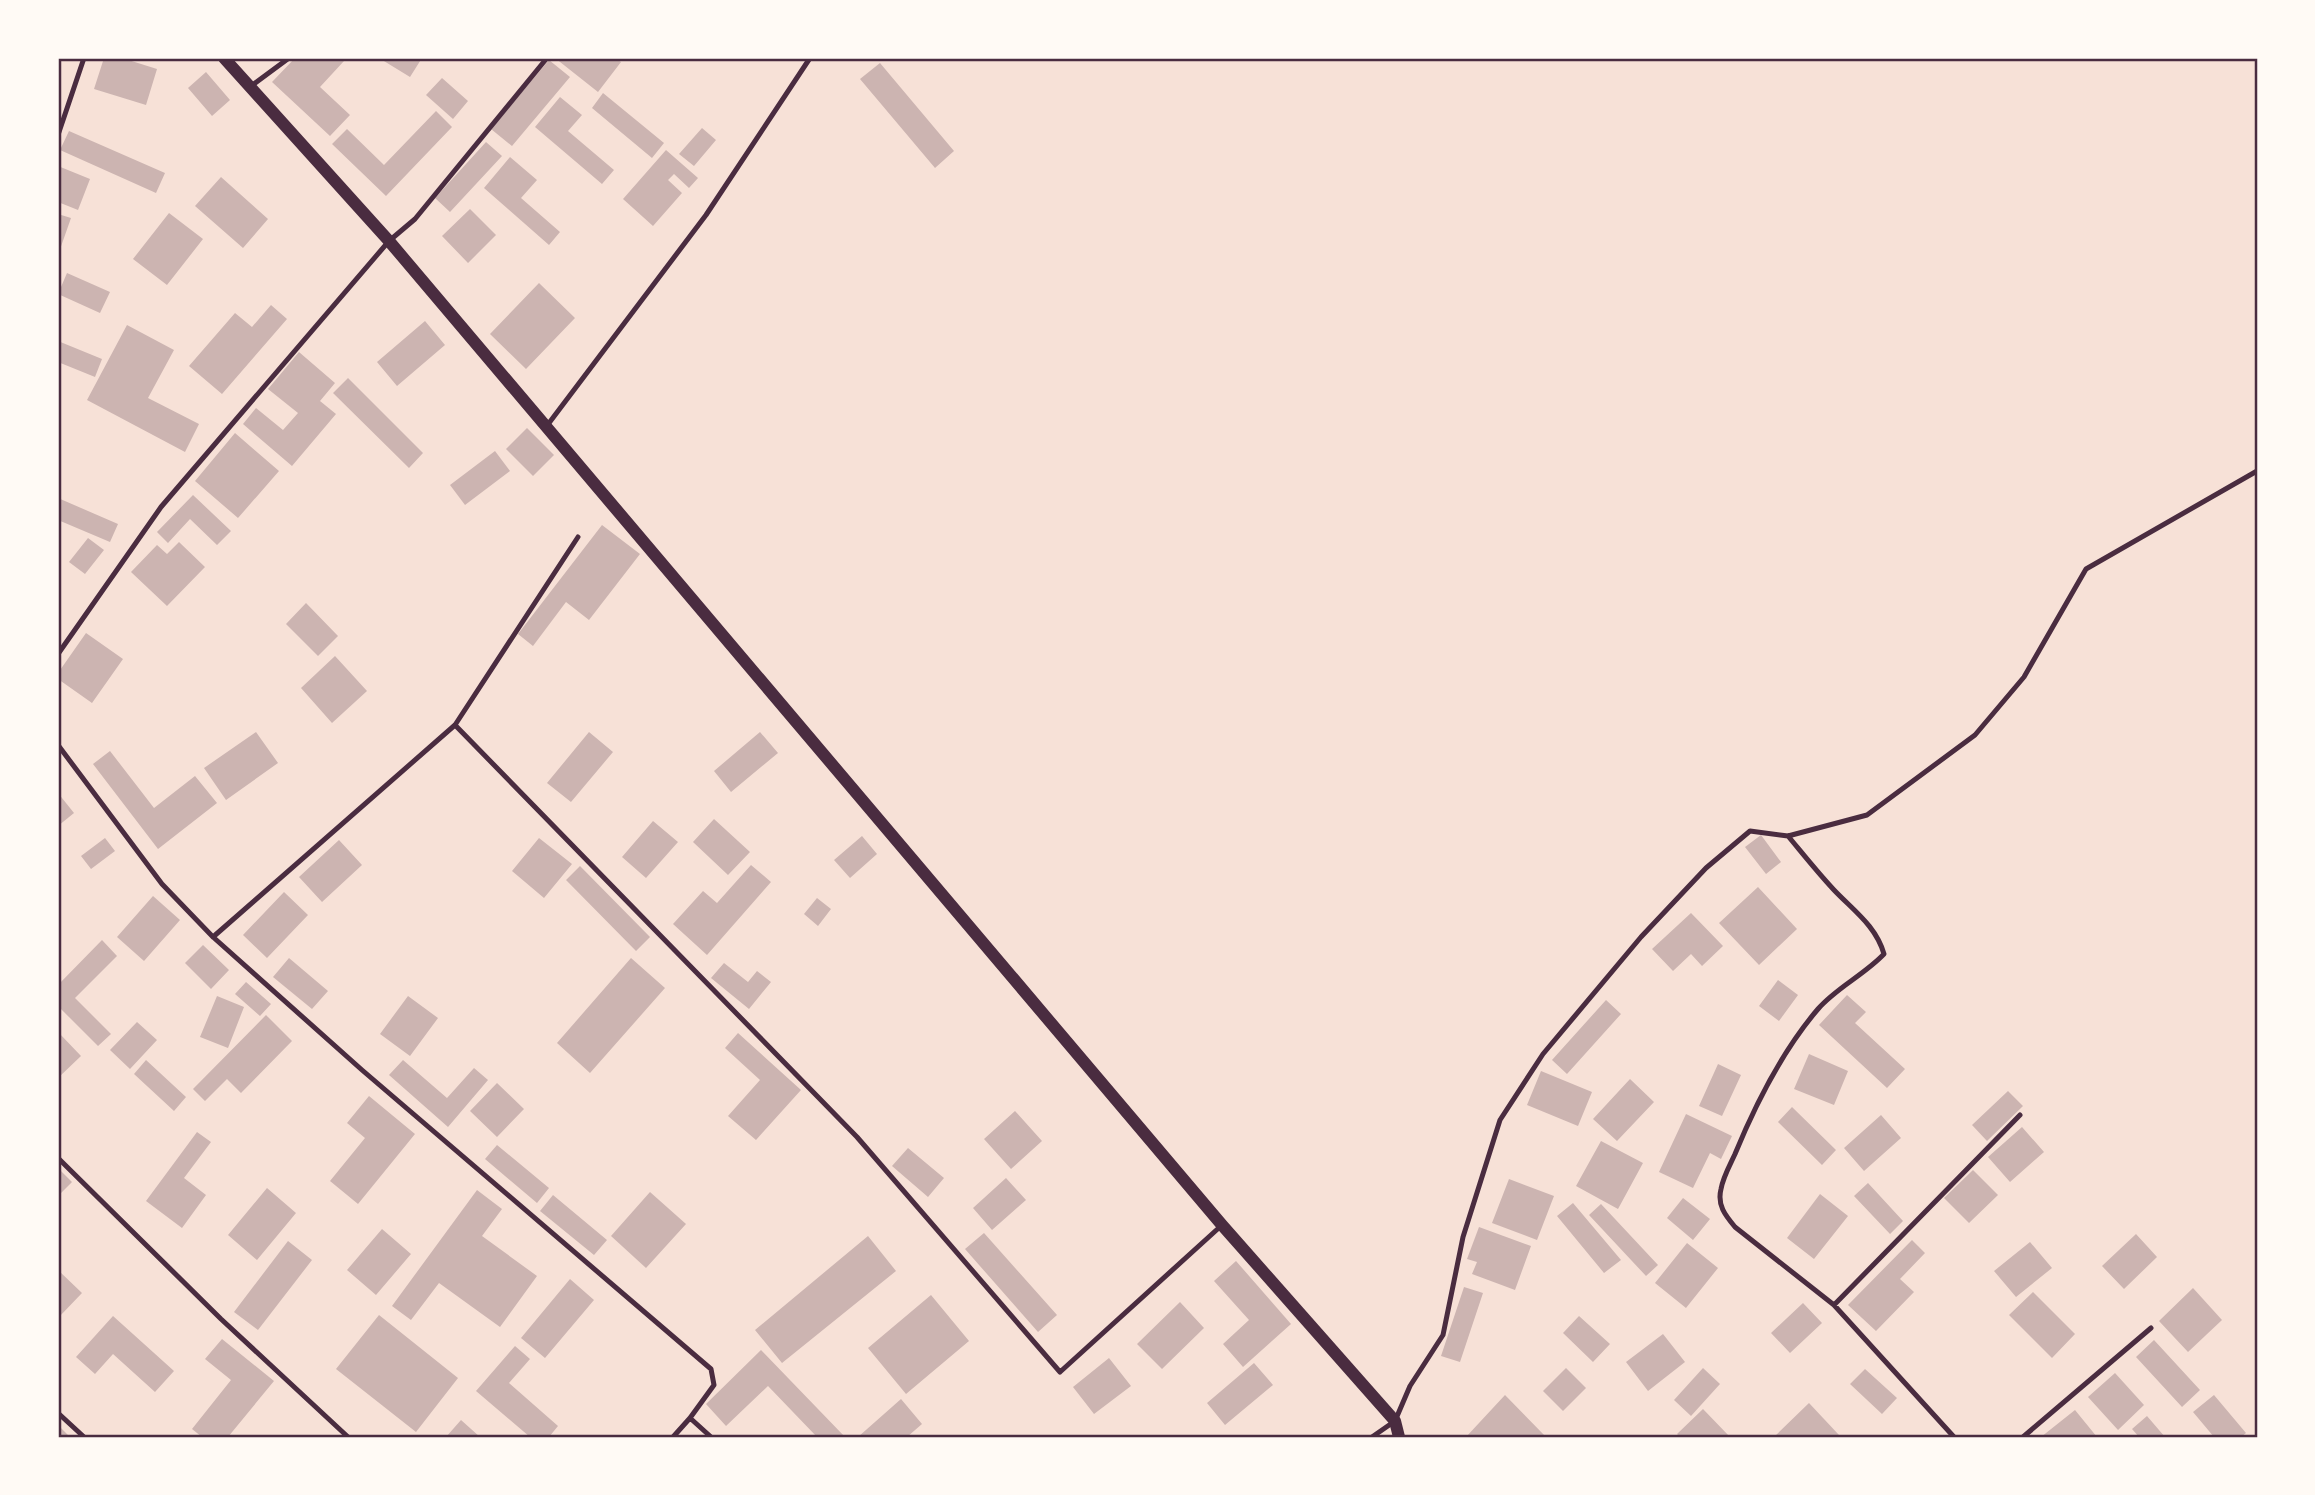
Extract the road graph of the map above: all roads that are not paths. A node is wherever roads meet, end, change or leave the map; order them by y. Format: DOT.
graph roads {
  1 [pos="84,58"];
  2 [pos="224,58"];
  3 [pos="289,58"];
  4 [pos="547,58"];
  5 [pos="810,58"];
  6 [pos="251,86"];
  7 [pos="58,135"];
  8 [pos="388,241"];
  9 [pos="545,426"];
  10 [pos="2257,471"];
  11 [pos="578,537"];
  12 [pos="58,653"];
  13 [pos="455,725"];
  14 [pos="58,745"];
  15 [pos="1788,836"];
  16 [pos="213,937"];
  17 [pos="2020,1115"];
  18 [pos="58,1158"];
  19 [pos="1222,1225"];
  20 [pos="1834,1305"];
  21 [pos="2151,1328"];
  22 [pos="58,1413"];
  23 [pos="690,1418"];
  24 [pos="1395,1421"];
  25 [pos="84,1437"];
  26 [pos="348,1437"];
  27 [pos="673,1437"];
  28 [pos="711,1437"];
  29 [pos="1372,1437"];
  30 [pos="1399,1437"];
  31 [pos="1954,1437"];
  32 [pos="2023,1437"];
  1 -- 7 [label="lane"];
  2 -- 6 [label="street"];
  3 -- 6 [label="lane"];
  4 -- 8 [label="lane"];
  5 -- 9 [label="lane"];
  6 -- 8 [label="street"];
  8 -- 9 [label="street"];
  8 -- 12 [label="lane"];
  9 -- 19 [label="street"];
  10 -- 15 [label="lane"];
  11 -- 13 [label="lane"];
  13 -- 16 [label="lane"];
  13 -- 19 [label="lane"];
  14 -- 16 [label="lane"];
  15 -- 20 [label="lane"];
  15 -- 24 [label="lane"];
  16 -- 23 [label="lane"];
  17 -- 20 [label="lane"];
  18 -- 26 [label="lane"];
  19 -- 24 [label="street"];
  20 -- 31 [label="lane"];
  21 -- 32 [label="lane"];
  22 -- 25 [label="lane"];
  23 -- 27 [label="lane"];
  23 -- 28 [label="lane"];
  24 -- 29 [label="lane"];
  24 -- 30 [label="street"];
}
